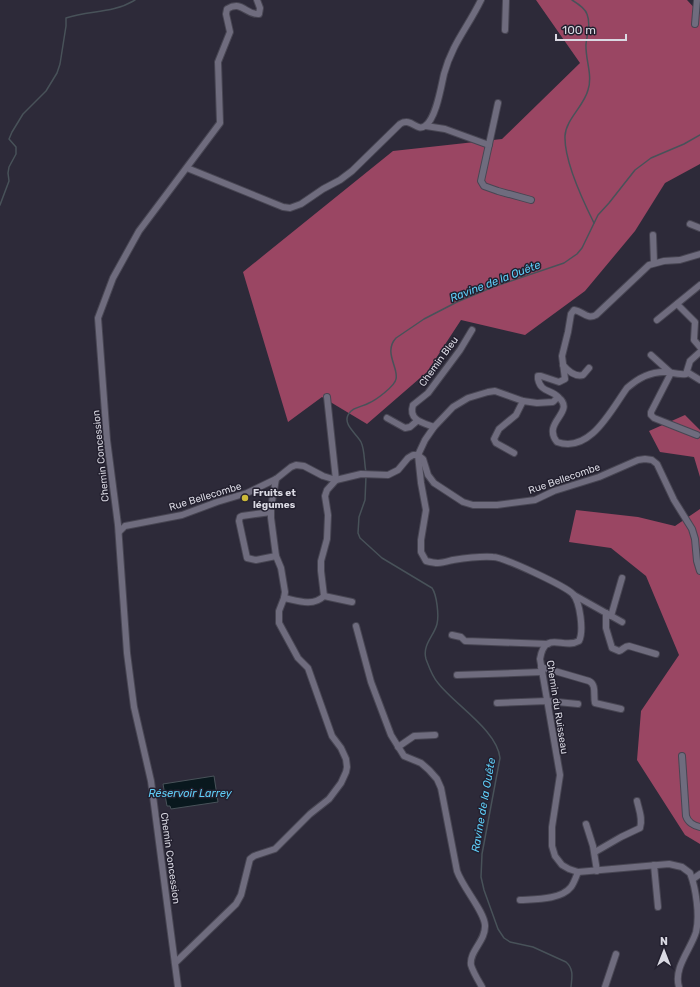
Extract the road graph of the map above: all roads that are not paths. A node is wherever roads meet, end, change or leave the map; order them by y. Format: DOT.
graph roads {
  1 [pos="257,0"];
  2 [pos="481,0"];
  3 [pos="506,0"];
  4 [pos="697,0"];
  5 [pos="695,24"];
  6 [pos="505,30"];
  7 [pos="498,103"];
  8 [pos="426,126"];
  9 [pos="489,145"];
  10 [pos="187,168"];
  11 [pos="531,200"];
  12 [pos="690,224"];
  13 [pos="700,228"];
  14 [pos="653,235"];
  15 [pos="700,254"];
  16 [pos="654,263"];
  17 [pos="700,285"];
  18 [pos="677,304"];
  19 [pos="658,320"];
  20 [pos="472,330"];
  21 [pos="700,347"];
  22 [pos="700,352"];
  23 [pos="651,355"];
  24 [pos="562,362"];
  25 [pos="589,368"];
  26 [pos="687,372"];
  27 [pos="671,373"];
  28 [pos="700,380"];
  29 [pos="328,397"];
  30 [pos="558,397"];
  31 [pos="523,401"];
  32 [pos="387,418"];
  33 [pos="417,421"];
  34 [pos="434,427"];
  35 [pos="697,435"];
  36 [pos="514,453"];
  37 [pos="418,455"];
  38 [pos="276,479"];
  39 [pos="336,480"];
  40 [pos="271,512"];
  41 [pos="119,532"];
  42 [pos="276,556"];
  43 [pos="700,571"];
  44 [pos="622,578"];
  45 [pos="574,595"];
  46 [pos="324,596"];
  47 [pos="284,598"];
  48 [pos="352,602"];
  49 [pos="608,615"];
  50 [pos="622,622"];
  51 [pos="356,626"];
  52 [pos="452,635"];
  53 [pos="548,644"];
  54 [pos="656,654"];
  55 [pos="542,670"];
  56 [pos="457,676"];
  57 [pos="547,701"];
  58 [pos="497,703"];
  59 [pos="578,704"];
  60 [pos="622,709"];
  61 [pos="435,735"];
  62 [pos="398,747"];
  63 [pos="682,756"];
  64 [pos="637,801"];
  65 [pos="586,824"];
  66 [pos="700,827"];
  67 [pos="595,852"];
  68 [pos="654,865"];
  69 [pos="597,871"];
  70 [pos="578,872"];
  71 [pos="700,874"];
  72 [pos="693,879"];
  73 [pos="520,900"];
  74 [pos="658,907"];
  75 [pos="616,954"];
  76 [pos="175,963"];
  77 [pos="178,987"];
  78 [pos="482,987"];
  79 [pos="605,987"];
  80 [pos="679,987"];
  1 -- 10 [label="street, Chemin Concession"];
  2 -- 8 [label="street"];
  3 -- 6 [label="street"];
  4 -- 5 [label="street"];
  7 -- 9 [label="street"];
  8 -- 9 [label="street"];
  8 -- 10 [label="street"];
  9 -- 11 [label="street"];
  10 -- 41 [label="street, Chemin Concession"];
  12 -- 13 [label="street"];
  14 -- 16 [label="street"];
  15 -- 16 [label="street"];
  16 -- 24 [label="street"];
  17 -- 18 [label="street"];
  18 -- 19 [label="street"];
  18 -- 21 [label="street"];
  20 -- 33 [label="street, Chemin Bleu"];
  22 -- 26 [label="street"];
  23 -- 27 [label="street"];
  24 -- 25 [label="street"];
  24 -- 30 [label="street"];
  26 -- 27 [label="street"];
  26 -- 28 [label="street"];
  27 -- 30 [label="street"];
  27 -- 35 [label="street"];
  29 -- 39 [label="street"];
  30 -- 31 [label="street"];
  31 -- 34 [label="street"];
  31 -- 36 [label="street"];
  32 -- 33 [label="street"];
  33 -- 34 [label="street"];
  34 -- 37 [label="street"];
  37 -- 39 [label="street"];
  37 -- 43 [label="street, Rue Bellecombe"];
  37 -- 45 [label="street"];
  38 -- 39 [label="street, Rue Bellecombe"];
  38 -- 40 [label="street"];
  38 -- 41 [label="street, Rue Bellecombe"];
  39 -- 46 [label="street"];
  40 -- 42 [label="street"];
  40 -- 42 [label="street"];
  41 -- 76 [label="street, Chemin Concession"];
  42 -- 47 [label="street"];
  44 -- 49 [label="street"];
  45 -- 49 [label="street"];
  45 -- 53 [label="street"];
  46 -- 47 [label="street"];
  46 -- 48 [label="street"];
  47 -- 76 [label="street"];
  49 -- 50 [label="street"];
  49 -- 54 [label="street"];
  51 -- 62 [label="street"];
  52 -- 53 [label="street"];
  53 -- 55 [label="street, Chemin du Ruisseau"];
  55 -- 56 [label="street"];
  55 -- 57 [label="street, Chemin du Ruisseau"];
  55 -- 60 [label="street"];
  57 -- 58 [label="street"];
  57 -- 59 [label="street"];
  57 -- 70 [label="street, Chemin du Ruisseau"];
  61 -- 62 [label="street"];
  62 -- 78 [label="street"];
  63 -- 66 [label="street"];
  64 -- 67 [label="street"];
  65 -- 67 [label="street"];
  67 -- 69 [label="street"];
  68 -- 69 [label="street"];
  68 -- 72 [label="street"];
  68 -- 74 [label="street"];
  69 -- 70 [label="street"];
  70 -- 73 [label="street"];
  71 -- 72 [label="street"];
  72 -- 80 [label="street"];
  75 -- 79 [label="street"];
  76 -- 77 [label="street, Chemin Concession"];
}
